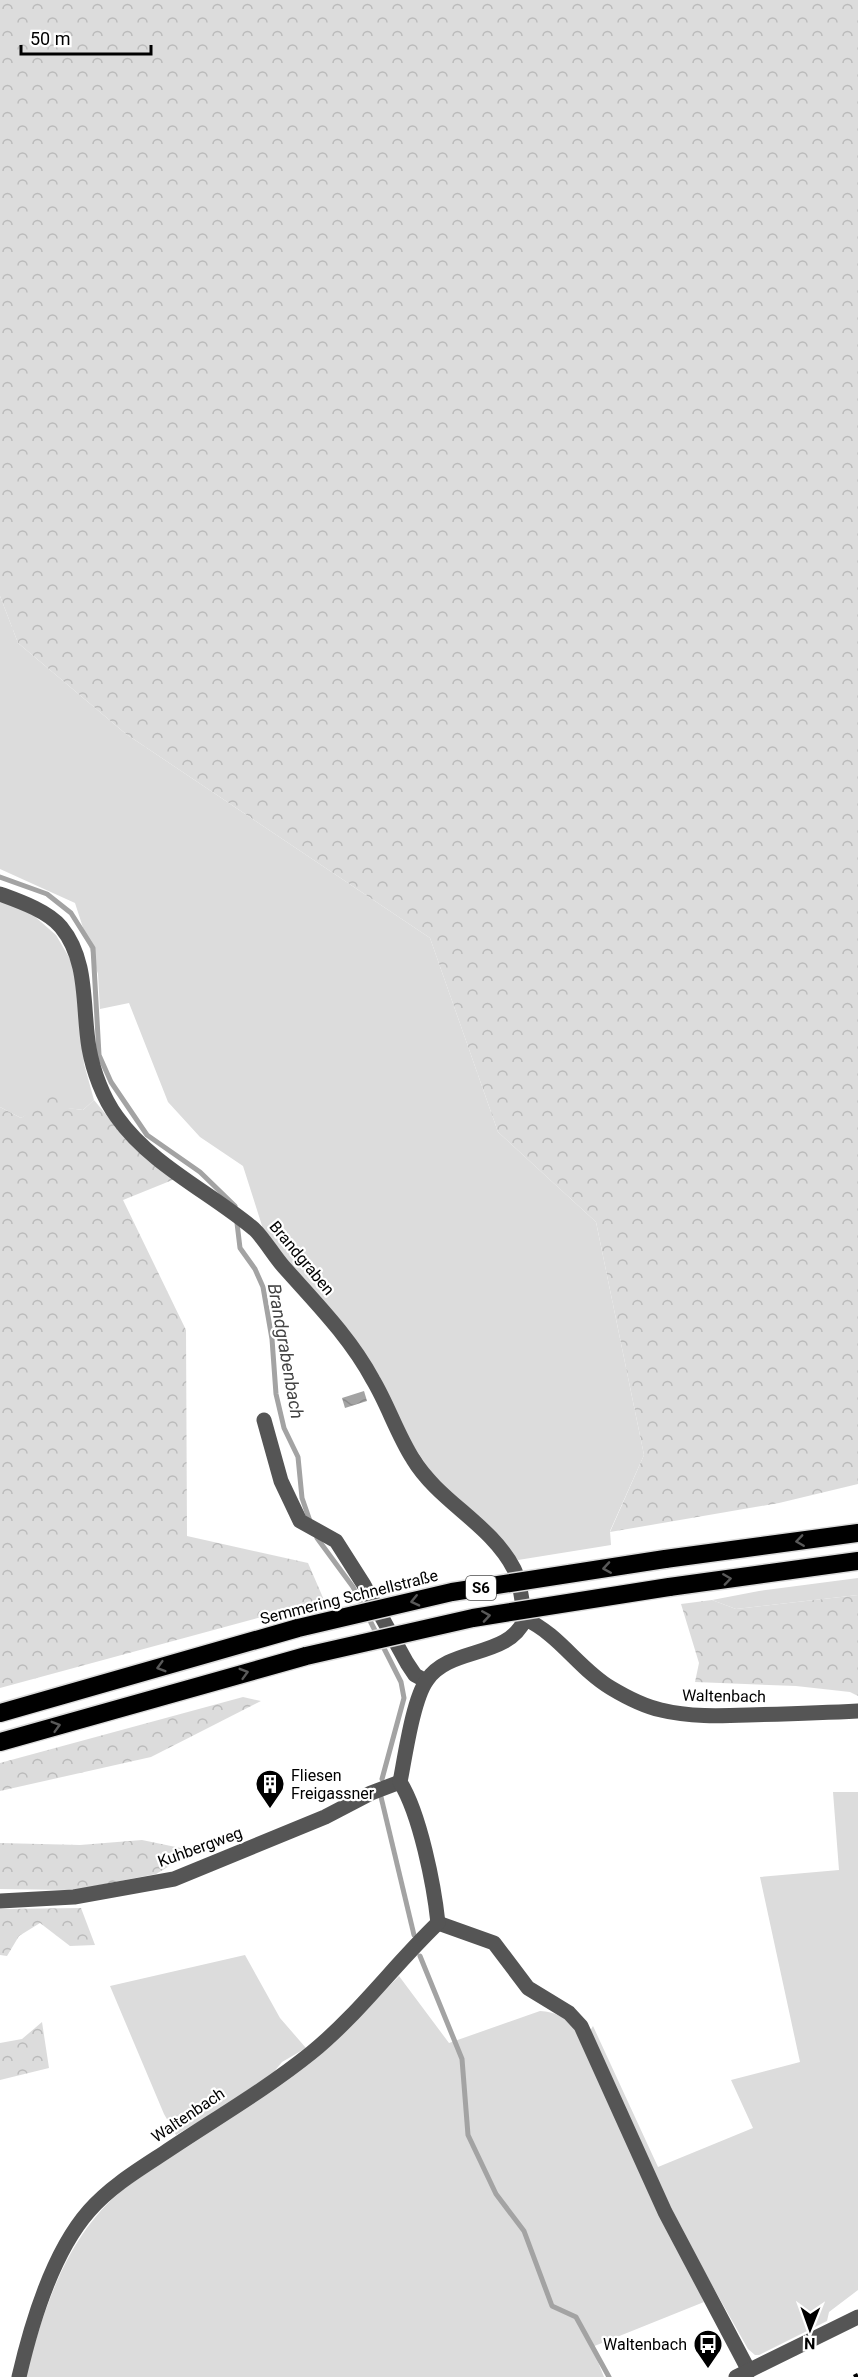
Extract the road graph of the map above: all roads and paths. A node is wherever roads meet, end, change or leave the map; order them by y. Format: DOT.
graph roads {
  1 [pos="0,894"];
  2 [pos="264,1420"];
  3 [pos="858,1533"];
  4 [pos="858,1561"];
  5 [pos="525,1619"];
  6 [pos="426,1681"];
  7 [pos="858,1711"];
  8 [pos="0,1713"];
  9 [pos="0,1742"];
  10 [pos="400,1782"];
  11 [pos="0,1901"];
  12 [pos="438,1923"];
  13 [pos="858,2317"];
  14 [pos="742,2374"];
  15 [pos="19,2377"];
  1 -- 5 [label="street, Brandgraben"];
  2 -- 6 [label="street"];
  3 -- 8 [label="highway, Semmering Schnellstraße / S6, one-way, bridge"];
  9 -- 4 [label="highway, S6, one-way, bridge"];
  5 -- 6 [label="street"];
  5 -- 7 [label="street, Waltenbach"];
  6 -- 10 [label="street"];
  10 -- 11 [label="street, Kuhbergweg"];
  10 -- 12 [label="street"];
  12 -- 14 [label="street"];
  12 -- 15 [label="street, Waltenbach"];
  13 -- 14 [label="street"];
}
